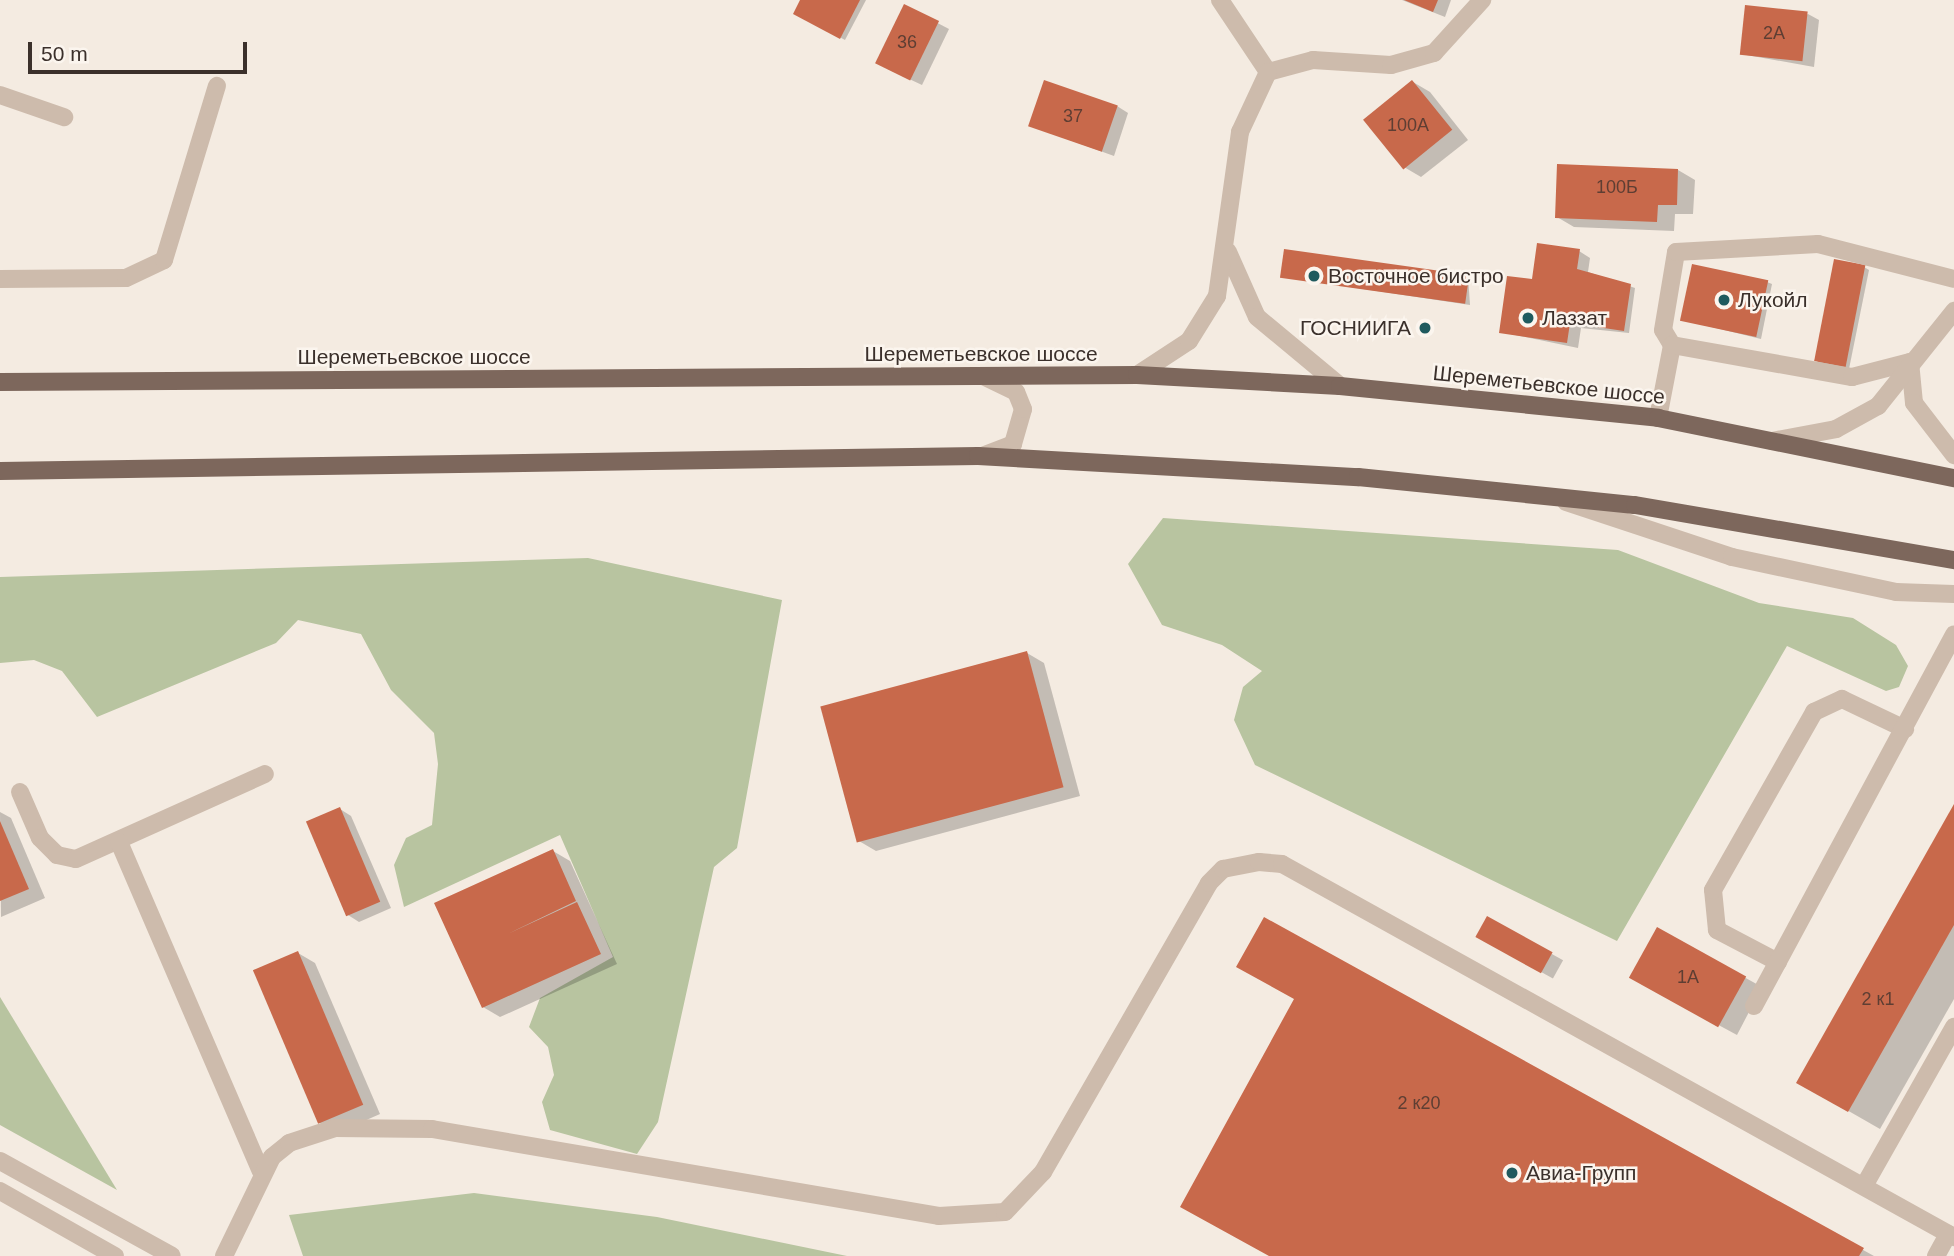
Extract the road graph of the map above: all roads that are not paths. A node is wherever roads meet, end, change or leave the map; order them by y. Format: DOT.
graph roads {
  1 [pos="1220,0"];
  2 [pos="1482,0"];
  3 [pos="1268,72"];
  4 [pos="217,86"];
  5 [pos="0,95"];
  6 [pos="64,117"];
  7 [pos="1228,252"];
  8 [pos="0,279"];
  9 [pos="1954,279"];
  10 [pos="1954,311"];
  11 [pos="1672,345"];
  12 [pos="1910,362"];
  13 [pos="1137,375"];
  14 [pos="982,377"];
  15 [pos="0,382"];
  16 [pos="1340,386"];
  17 [pos="1658,418"];
  18 [pos="1772,441"];
  19 [pos="1954,455"];
  20 [pos="978,456"];
  21 [pos="0,471"];
  22 [pos="1954,478"];
  23 [pos="1550,496"];
  24 [pos="1954,560"];
  25 [pos="1954,594"];
  26 [pos="1954,634"];
  27 [pos="1905,729"];
  28 [pos="265,774"];
  29 [pos="20,793"];
  30 [pos="119,842"];
  31 [pos="1778,962"];
  32 [pos="1754,1006"];
  33 [pos="1954,1027"];
  34 [pos="0,1161"];
  35 [pos="261,1171"];
  36 [pos="1864,1186"];
  37 [pos="0,1191"];
  38 [pos="1951,1235"];
  39 [pos="115,1256"];
  40 [pos="172,1256"];
  41 [pos="224,1256"];
  42 [pos="1936,1256"];
  1 -- 3 [label="street"];
  2 -- 3 [label="street"];
  3 -- 7 [label="street"];
  4 -- 8 [label="street"];
  5 -- 6 [label="street"];
  7 -- 13 [label="street"];
  7 -- 16 [label="street"];
  9 -- 11 [label="street"];
  10 -- 12 [label="street"];
  11 -- 12 [label="street"];
  11 -- 17 [label="street"];
  12 -- 18 [label="street"];
  12 -- 19 [label="street"];
  13 -- 14 [label="main road, Шереметьевское шоссе"];
  13 -- 16 [label="main road, Шереметьевское шоссе"];
  14 -- 15 [label="main road, Шереметьевское шоссе"];
  14 -- 20 [label="street"];
  16 -- 17 [label="main road, Шереметьевское шоссе"];
  17 -- 18 [label="main road, Шереметьевское шоссе"];
  18 -- 22 [label="main road, Шереметьевское шоссе"];
  20 -- 21 [label="main road"];
  20 -- 23 [label="main road"];
  23 -- 24 [label="main road"];
  23 -- 25 [label="street"];
  26 -- 27 [label="street"];
  27 -- 31 [label="street"];
  27 -- 31 [label="street"];
  28 -- 30 [label="street"];
  29 -- 30 [label="street"];
  30 -- 35 [label="street"];
  31 -- 32 [label="street"];
  33 -- 36 [label="street"];
  34 -- 40 [label="street"];
  35 -- 36 [label="street"];
  35 -- 41 [label="street"];
  36 -- 38 [label="street"];
  37 -- 39 [label="street"];
  38 -- 42 [label="street"];
}
